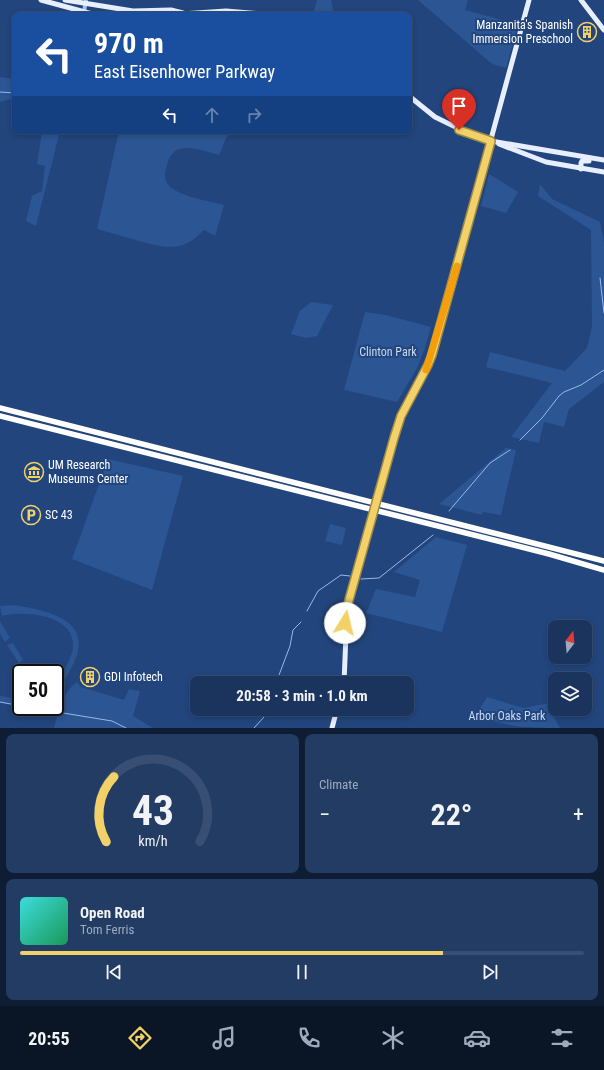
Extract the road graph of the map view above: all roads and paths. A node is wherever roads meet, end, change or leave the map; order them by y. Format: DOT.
graph roads {
  1 [pos="41,0"];
  2 [pos="65,0"];
  3 [pos="529,0"];
  4 [pos="582,0"];
  5 [pos="86,2"];
  6 [pos="84,12"];
  7 [pos="176,12"];
  8 [pos="211,12"];
  9 [pos="238,12"];
  10 [pos="604,30"];
  11 [pos="412,99"];
  12 [pos="491,141"];
  13 [pos="604,161"];
  14 [pos="581,169"];
  15 [pos="604,172"];
  16 [pos="0,408"];
  17 [pos="0,416"];
  18 [pos="604,561"];
  19 [pos="604,570"];
  20 [pos="344,676"];
  21 [pos="335,716"];
  22 [pos="332,728"];
  1 -- 6 [label="main road"];
  2 -- 5 [label="main road"];
  3 -- 12 [label="main road"];
  4 -- 10 [label="main road"];
  5 -- 6 [label="street"];
  5 -- 7 [label="main road"];
  8 -- 9 [label="main road"];
  11 -- 12 [label="main road"];
  12 -- 13 [label="main road"];
  12 -- 14 [label="main road"];
  12 -- 20 [label="main road, bridge"];
  13 -- 14 [label="main road"];
  14 -- 15 [label="main road"];
  16 -- 18 [label="highway"];
  17 -- 19 [label="highway"];
  21 -- 22 [label="main road"];
}
